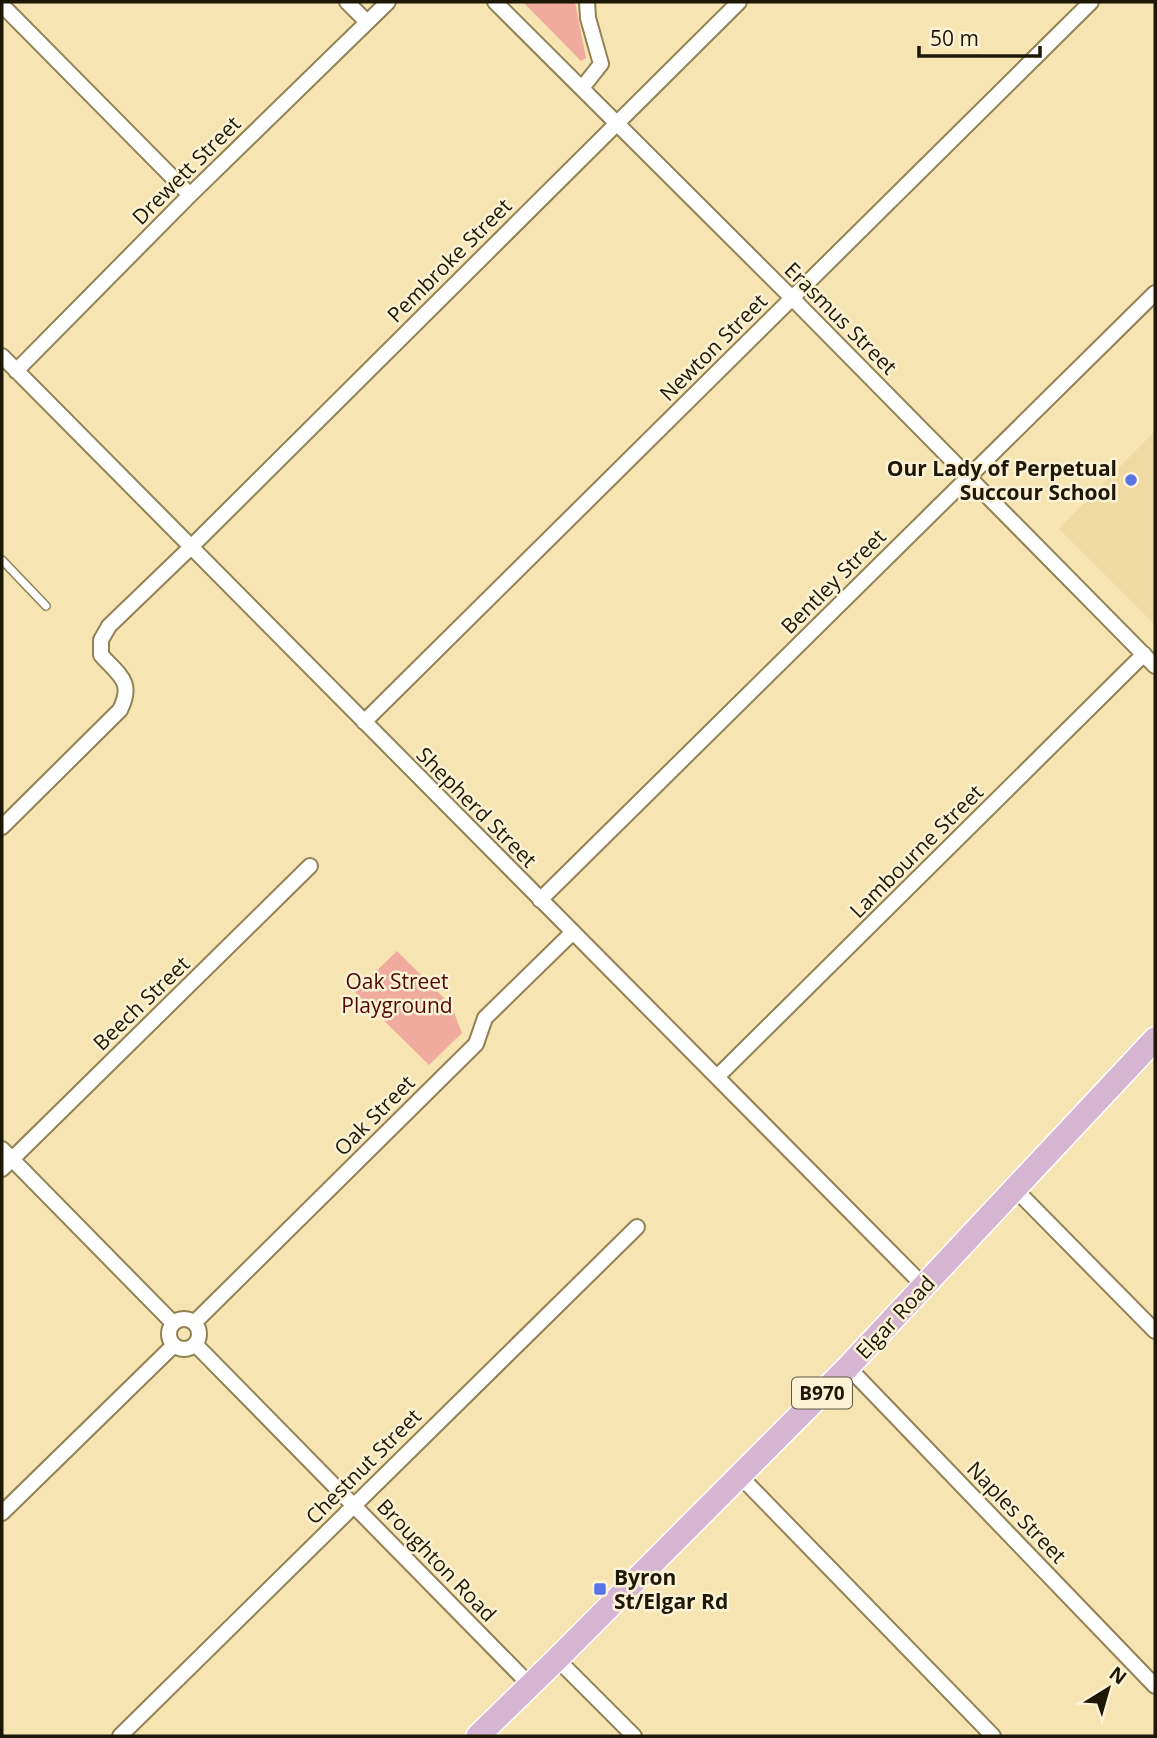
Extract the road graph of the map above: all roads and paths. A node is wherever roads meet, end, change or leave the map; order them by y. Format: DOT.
graph roads {
  1 [pos="347,2"];
  2 [pos="388,2"];
  3 [pos="495,2"];
  4 [pos="587,2"];
  5 [pos="739,2"];
  6 [pos="1091,2"];
  7 [pos="2,5"];
  8 [pos="367,22"];
  9 [pos="582,88"];
  10 [pos="616,123"];
  11 [pos="190,195"];
  12 [pos="1155,293"];
  13 [pos="792,298"];
  14 [pos="2,356"];
  15 [pos="16,371"];
  16 [pos="969,477"];
  17 [pos="190,548"];
  18 [pos="2,559"];
  19 [pos="46,606"];
  20 [pos="1144,654"];
  21 [pos="1155,666"];
  22 [pos="364,722"];
  23 [pos="2,827"];
  24 [pos="310,866"];
  25 [pos="540,900"];
  26 [pos="573,932"];
  27 [pos="1155,1039"];
  28 [pos="717,1077"];
  29 [pos="5,1159"];
  30 [pos="1015,1189"];
  31 [pos="636,1227"];
  32 [pos="924,1286"];
  33 [pos="195,1322"];
  34 [pos="173,1323"];
  35 [pos="1155,1331"];
  36 [pos="195,1344"];
  37 [pos="174,1345"];
  38 [pos="848,1367"];
  39 [pos="740,1476"];
  40 [pos="353,1505"];
  41 [pos="2,1513"];
  42 [pos="557,1659"];
  43 [pos="531,1686"];
  44 [pos="1155,1686"];
  45 [pos="120,1736"];
  46 [pos="478,1736"];
  47 [pos="634,1736"];
  48 [pos="993,1736"];
  1 -- 8 [label="street"];
  2 -- 8 [label="street, Drewett Street"];
  3 -- 9 [label="street, Erasmus Street"];
  4 -- 9 [label="street"];
  5 -- 10 [label="street, Pembroke Street"];
  6 -- 13 [label="street, Newton Street"];
  7 -- 11 [label="street"];
  8 -- 11 [label="street, Drewett Street"];
  9 -- 10 [label="street, Erasmus Street"];
  10 -- 13 [label="street, Erasmus Street"];
  10 -- 17 [label="street, Pembroke Street"];
  11 -- 15 [label="street, Drewett Street"];
  12 -- 16 [label="street, Bentley Street"];
  13 -- 16 [label="street, Erasmus Street"];
  13 -- 22 [label="street, Newton Street"];
  14 -- 15 [label="street, Shepherd Street"];
  15 -- 17 [label="street, Shepherd Street"];
  16 -- 20 [label="street, Erasmus Street"];
  16 -- 25 [label="street, Bentley Street"];
  17 -- 22 [label="street, Shepherd Street"];
  17 -- 23 [label="street, Pembroke Street"];
  18 -- 19 [label="lane"];
  20 -- 21 [label="street, Erasmus Street"];
  20 -- 28 [label="street, Lambourne Street"];
  22 -- 25 [label="street, Shepherd Street"];
  24 -- 29 [label="street, Beech Street"];
  25 -- 26 [label="street, Shepherd Street"];
  26 -- 28 [label="street, Shepherd Street"];
  26 -- 33 [label="street, Oak Street"];
  27 -- 30 [label="main road, Elgar Road / B970"];
  28 -- 32 [label="street, Shepherd Street"];
  29 -- 34 [label="street"];
  30 -- 32 [label="main road, Elgar Road / B970"];
  30 -- 35 [label="street"];
  31 -- 40 [label="street, Chestnut Street"];
  32 -- 38 [label="main road, Elgar Road / B970"];
  33 -- 34 [label="street"];
  33 -- 36 [label="street"];
  34 -- 37 [label="street"];
  36 -- 37 [label="street"];
  36 -- 40 [label="street, Broughton Road"];
  37 -- 41 [label="street"];
  38 -- 39 [label="main road, Elgar Road / B970"];
  38 -- 44 [label="street, Naples Street"];
  39 -- 42 [label="main road, Elgar Road / B970"];
  39 -- 48 [label="street"];
  40 -- 43 [label="street, Broughton Road"];
  40 -- 45 [label="street, Chestnut Street"];
  42 -- 43 [label="main road, Elgar Road / B970"];
  42 -- 47 [label="street"];
  43 -- 46 [label="main road, Elgar Road / B970"];
}
